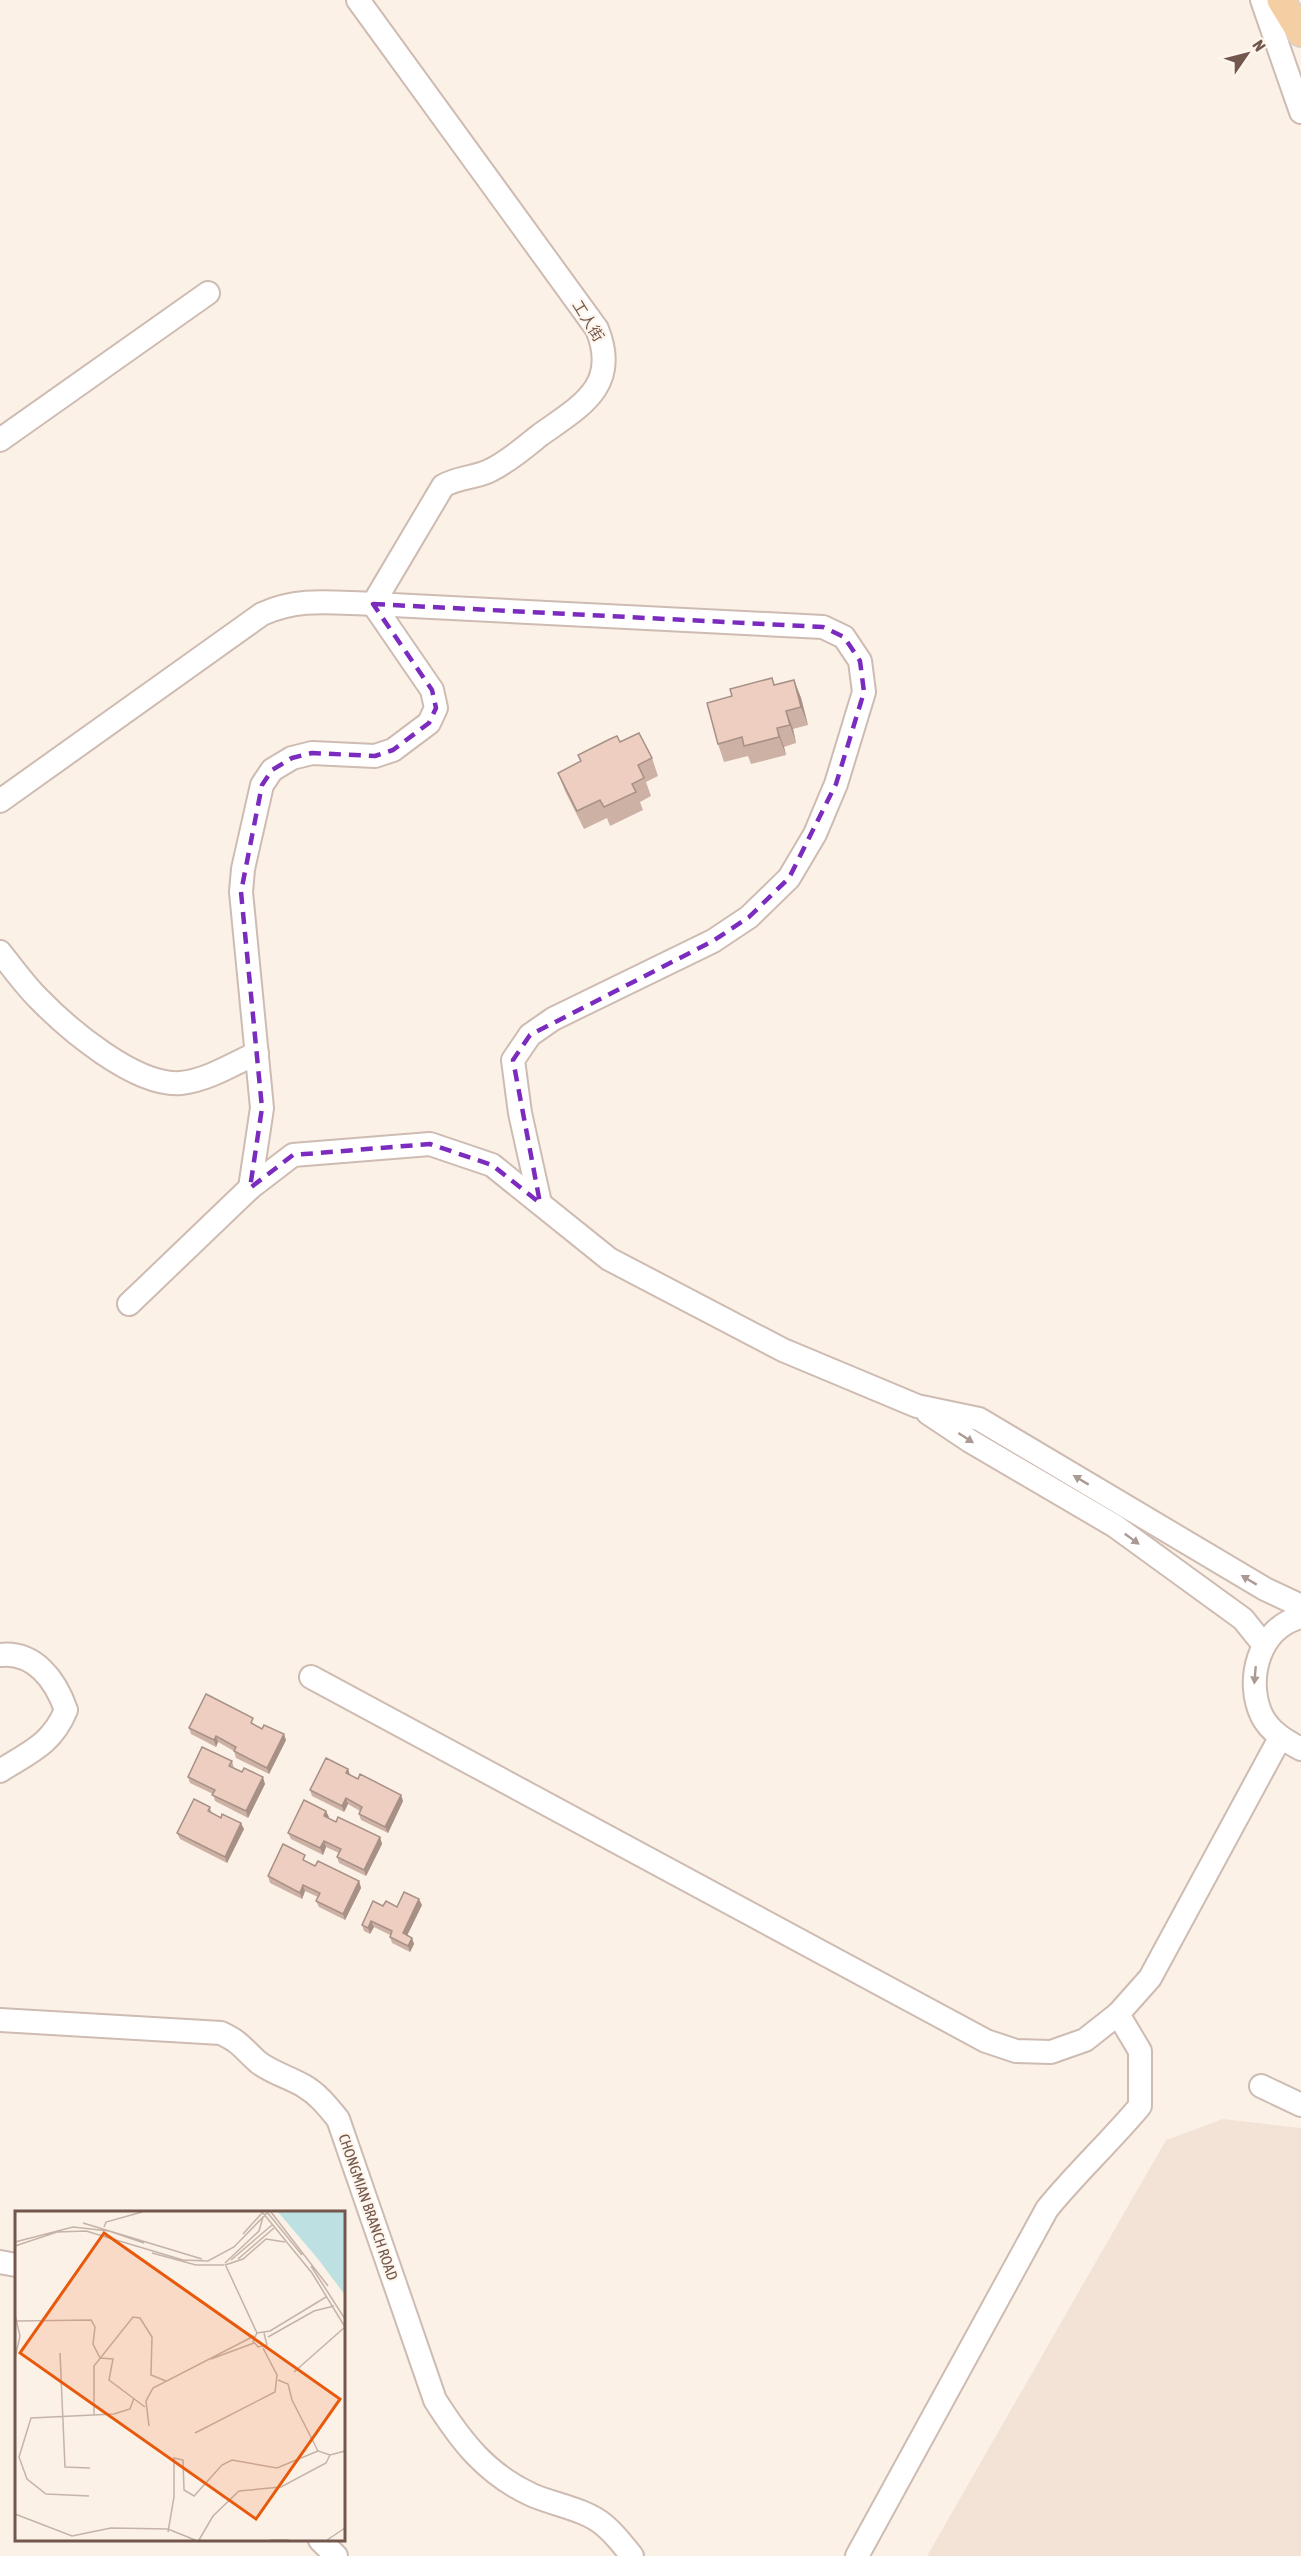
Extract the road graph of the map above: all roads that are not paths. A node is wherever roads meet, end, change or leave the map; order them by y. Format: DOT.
graph roads {
  1 [pos="358,0"];
  2 [pos="1262,0"];
  3 [pos="1281,0"];
  4 [pos="1298,0"];
  5 [pos="1301,8"];
  6 [pos="1301,33"];
  7 [pos="1301,112"];
  8 [pos="208,293"];
  9 [pos="0,440"];
  10 [pos="373,604"];
  11 [pos="0,801"];
  12 [pos="0,952"];
  13 [pos="257,1053"];
  14 [pos="250,1188"];
  15 [pos="540,1203"];
  16 [pos="129,1304"];
  17 [pos="917,1406"];
  18 [pos="1301,1606"];
  19 [pos="1301,1617"];
  20 [pos="1264,1645"];
  21 [pos="0,1655"];
  22 [pos="311,1677"];
  23 [pos="1280,1738"];
  24 [pos="1301,1749"];
  25 [pos="0,1771"];
  26 [pos="1118,2014"];
  27 [pos="0,2020"];
  28 [pos="1261,2086"];
  29 [pos="1301,2105"];
  30 [pos="0,2262"];
  31 [pos="15,2265"];
  32 [pos="321,2541"];
  33 [pos="336,2556"];
  34 [pos="632,2556"];
  35 [pos="857,2556"];
  1 -- 10 [label="street, 工人街"];
  2 -- 7 [label="street"];
  3 -- 6 [label="main road"];
  4 -- 5 [label="main road"];
  8 -- 9 [label="street"];
  10 -- 11 [label="street"];
  10 -- 13 [label="street"];
  10 -- 15 [label="street"];
  12 -- 13 [label="street"];
  13 -- 14 [label="street"];
  14 -- 15 [label="street"];
  14 -- 16 [label="street"];
  15 -- 17 [label="street"];
  18 -- 17 [label="street, one-way"];
  17 -- 20 [label="street, one-way"];
  19 -- 20 [label="street"];
  20 -- 23 [label="street, one-way"];
  21 -- 25 [label="street"];
  22 -- 26 [label="street"];
  23 -- 24 [label="street"];
  23 -- 26 [label="street"];
  26 -- 35 [label="street"];
  27 -- 34 [label="street, CHONGMIAN BRANCH ROAD"];
  28 -- 29 [label="street"];
  30 -- 31 [label="street"];
  32 -- 33 [label="street"];
}
